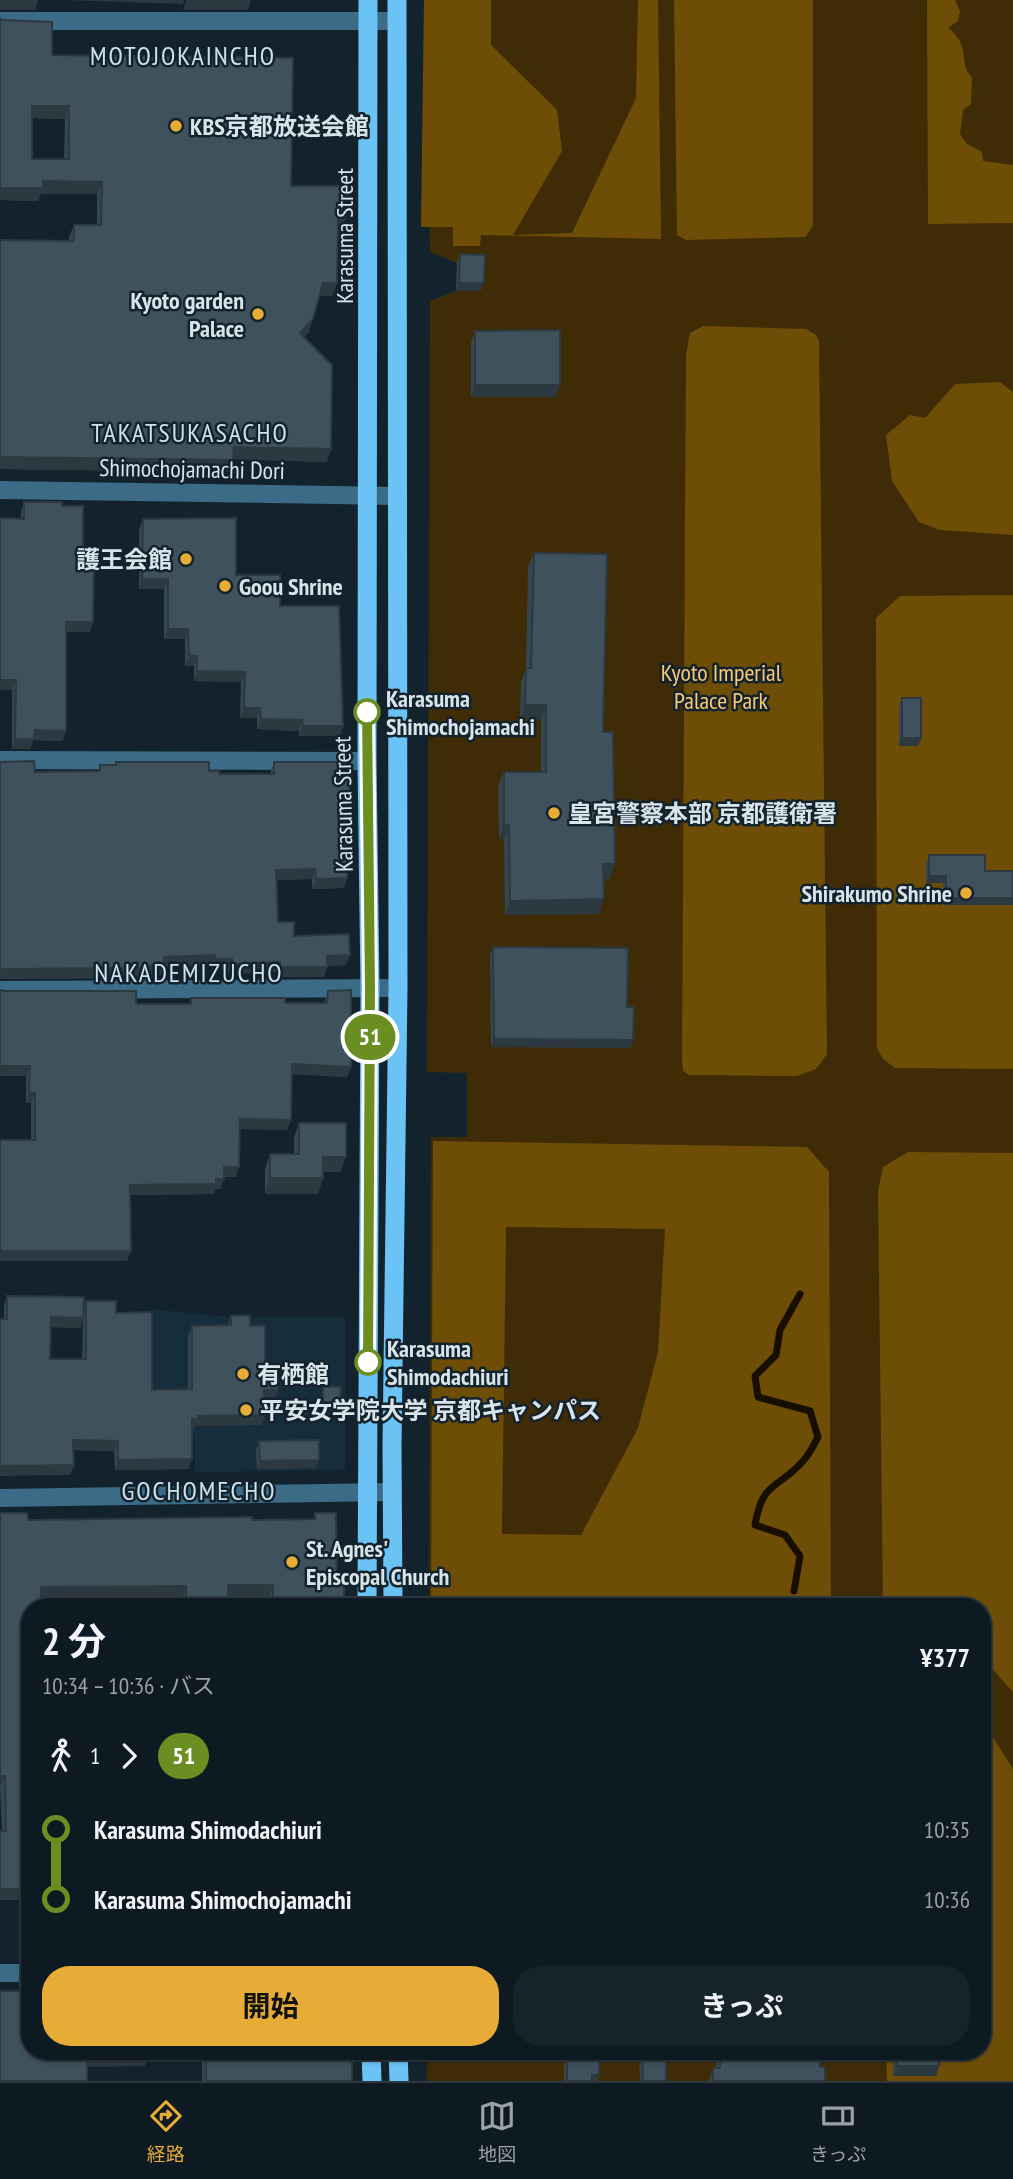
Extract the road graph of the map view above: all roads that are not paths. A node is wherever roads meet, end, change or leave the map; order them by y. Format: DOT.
graph roads {
  1 [pos="368,0"];
  2 [pos="397,0"];
  3 [pos="0,21"];
  4 [pos="368,21"];
  5 [pos="397,21"];
  6 [pos="0,490"];
  7 [pos="383,496"];
  8 [pos="0,760"];
  9 [pos="367,761"];
  10 [pos="370,988"];
  11 [pos="398,988"];
  12 [pos="0,990"];
  13 [pos="366,1492"];
  14 [pos="392,1492"];
  15 [pos="0,1498"];
  16 [pos="367,1598"];
  17 [pos="393,1598"];
  18 [pos="21,1972"];
  19 [pos="0,1973"];
  20 [pos="371,2060"];
  21 [pos="398,2060"];
  22 [pos="372,2081"];
  23 [pos="399,2081"];
  1 -- 4 [label="highway, Karasuma Street"];
  2 -- 5 [label="highway, Karasuma Street"];
  3 -- 4 [label="street"];
  4 -- 5 [label="street"];
  4 -- 7 [label="highway, Karasuma Street"];
  5 -- 7 [label="highway, Karasuma Street"];
  6 -- 7 [label="street, Shimochojamachi Dori"];
  7 -- 9 [label="highway, Karasuma Street"];
  7 -- 11 [label="highway, Karasuma Street"];
  8 -- 9 [label="street"];
  9 -- 10 [label="highway, Karasuma Street"];
  10 -- 11 [label="street"];
  10 -- 12 [label="street"];
  10 -- 13 [label="highway, Karasuma Street"];
  11 -- 14 [label="highway, Karasuma Street"];
  13 -- 14 [label="street"];
  13 -- 15 [label="street"];
  13 -- 16 [label="highway, Karasuma Street"];
  14 -- 17 [label="highway, Karasuma Street"];
  18 -- 19 [label="street"];
  20 -- 22 [label="highway"];
  21 -- 23 [label="highway"];
}
